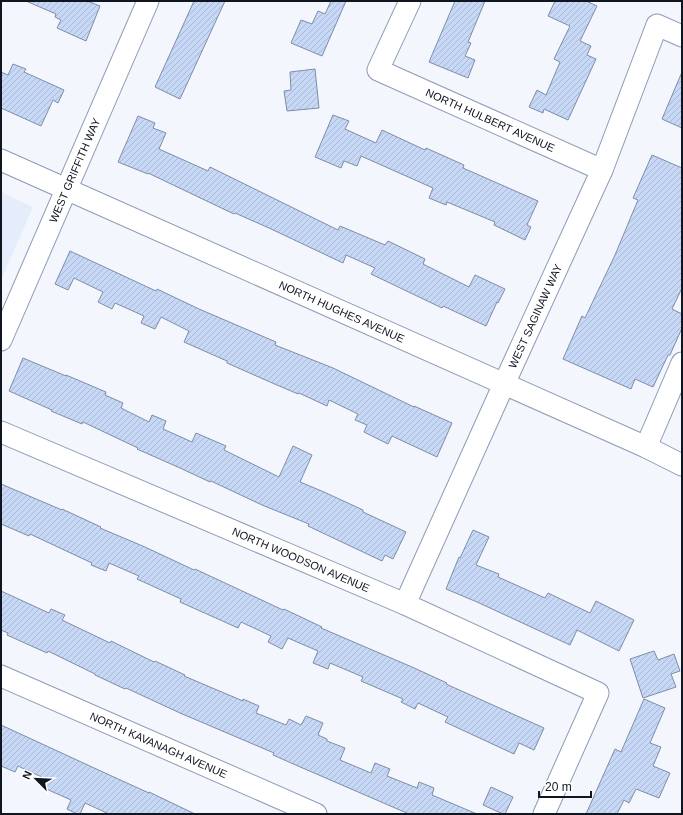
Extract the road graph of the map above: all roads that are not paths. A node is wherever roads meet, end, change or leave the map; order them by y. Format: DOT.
graph roads {
  1 [pos="148,1"];
  2 [pos="410,1"];
  3 [pos="682,36"];
  4 [pos="1,160"];
  5 [pos="602,170"];
  6 [pos="66,189"];
  7 [pos="1,340"];
  8 [pos="682,363"];
  9 [pos="504,384"];
  10 [pos="1,432"];
  11 [pos="646,447"];
  12 [pos="682,465"];
  13 [pos="404,604"];
  14 [pos="1,676"];
  15 [pos="316,814"];
  16 [pos="544,814"];
  1 -- 6 [label="street, WEST GRIFFITH WAY"];
  2 -- 5 [label="street, NORTH HULBERT AVENUE"];
  3 -- 5 [label="street, WEST SAGINAW WAY"];
  4 -- 6 [label="street, NORTH HUGHES AVENUE"];
  5 -- 9 [label="street, WEST SAGINAW WAY"];
  6 -- 7 [label="street, WEST GRIFFITH WAY"];
  6 -- 9 [label="street, NORTH HUGHES AVENUE"];
  8 -- 11 [label="street"];
  9 -- 11 [label="street, NORTH HUGHES AVENUE"];
  9 -- 13 [label="street, WEST SAGINAW WAY"];
  10 -- 13 [label="street, NORTH WOODSON AVENUE"];
  11 -- 12 [label="street, NORTH HUGHES AVENUE"];
  13 -- 16 [label="street, NORTH WOODSON AVENUE"];
  14 -- 15 [label="street, NORTH KAVANAGH AVENUE"];
}
